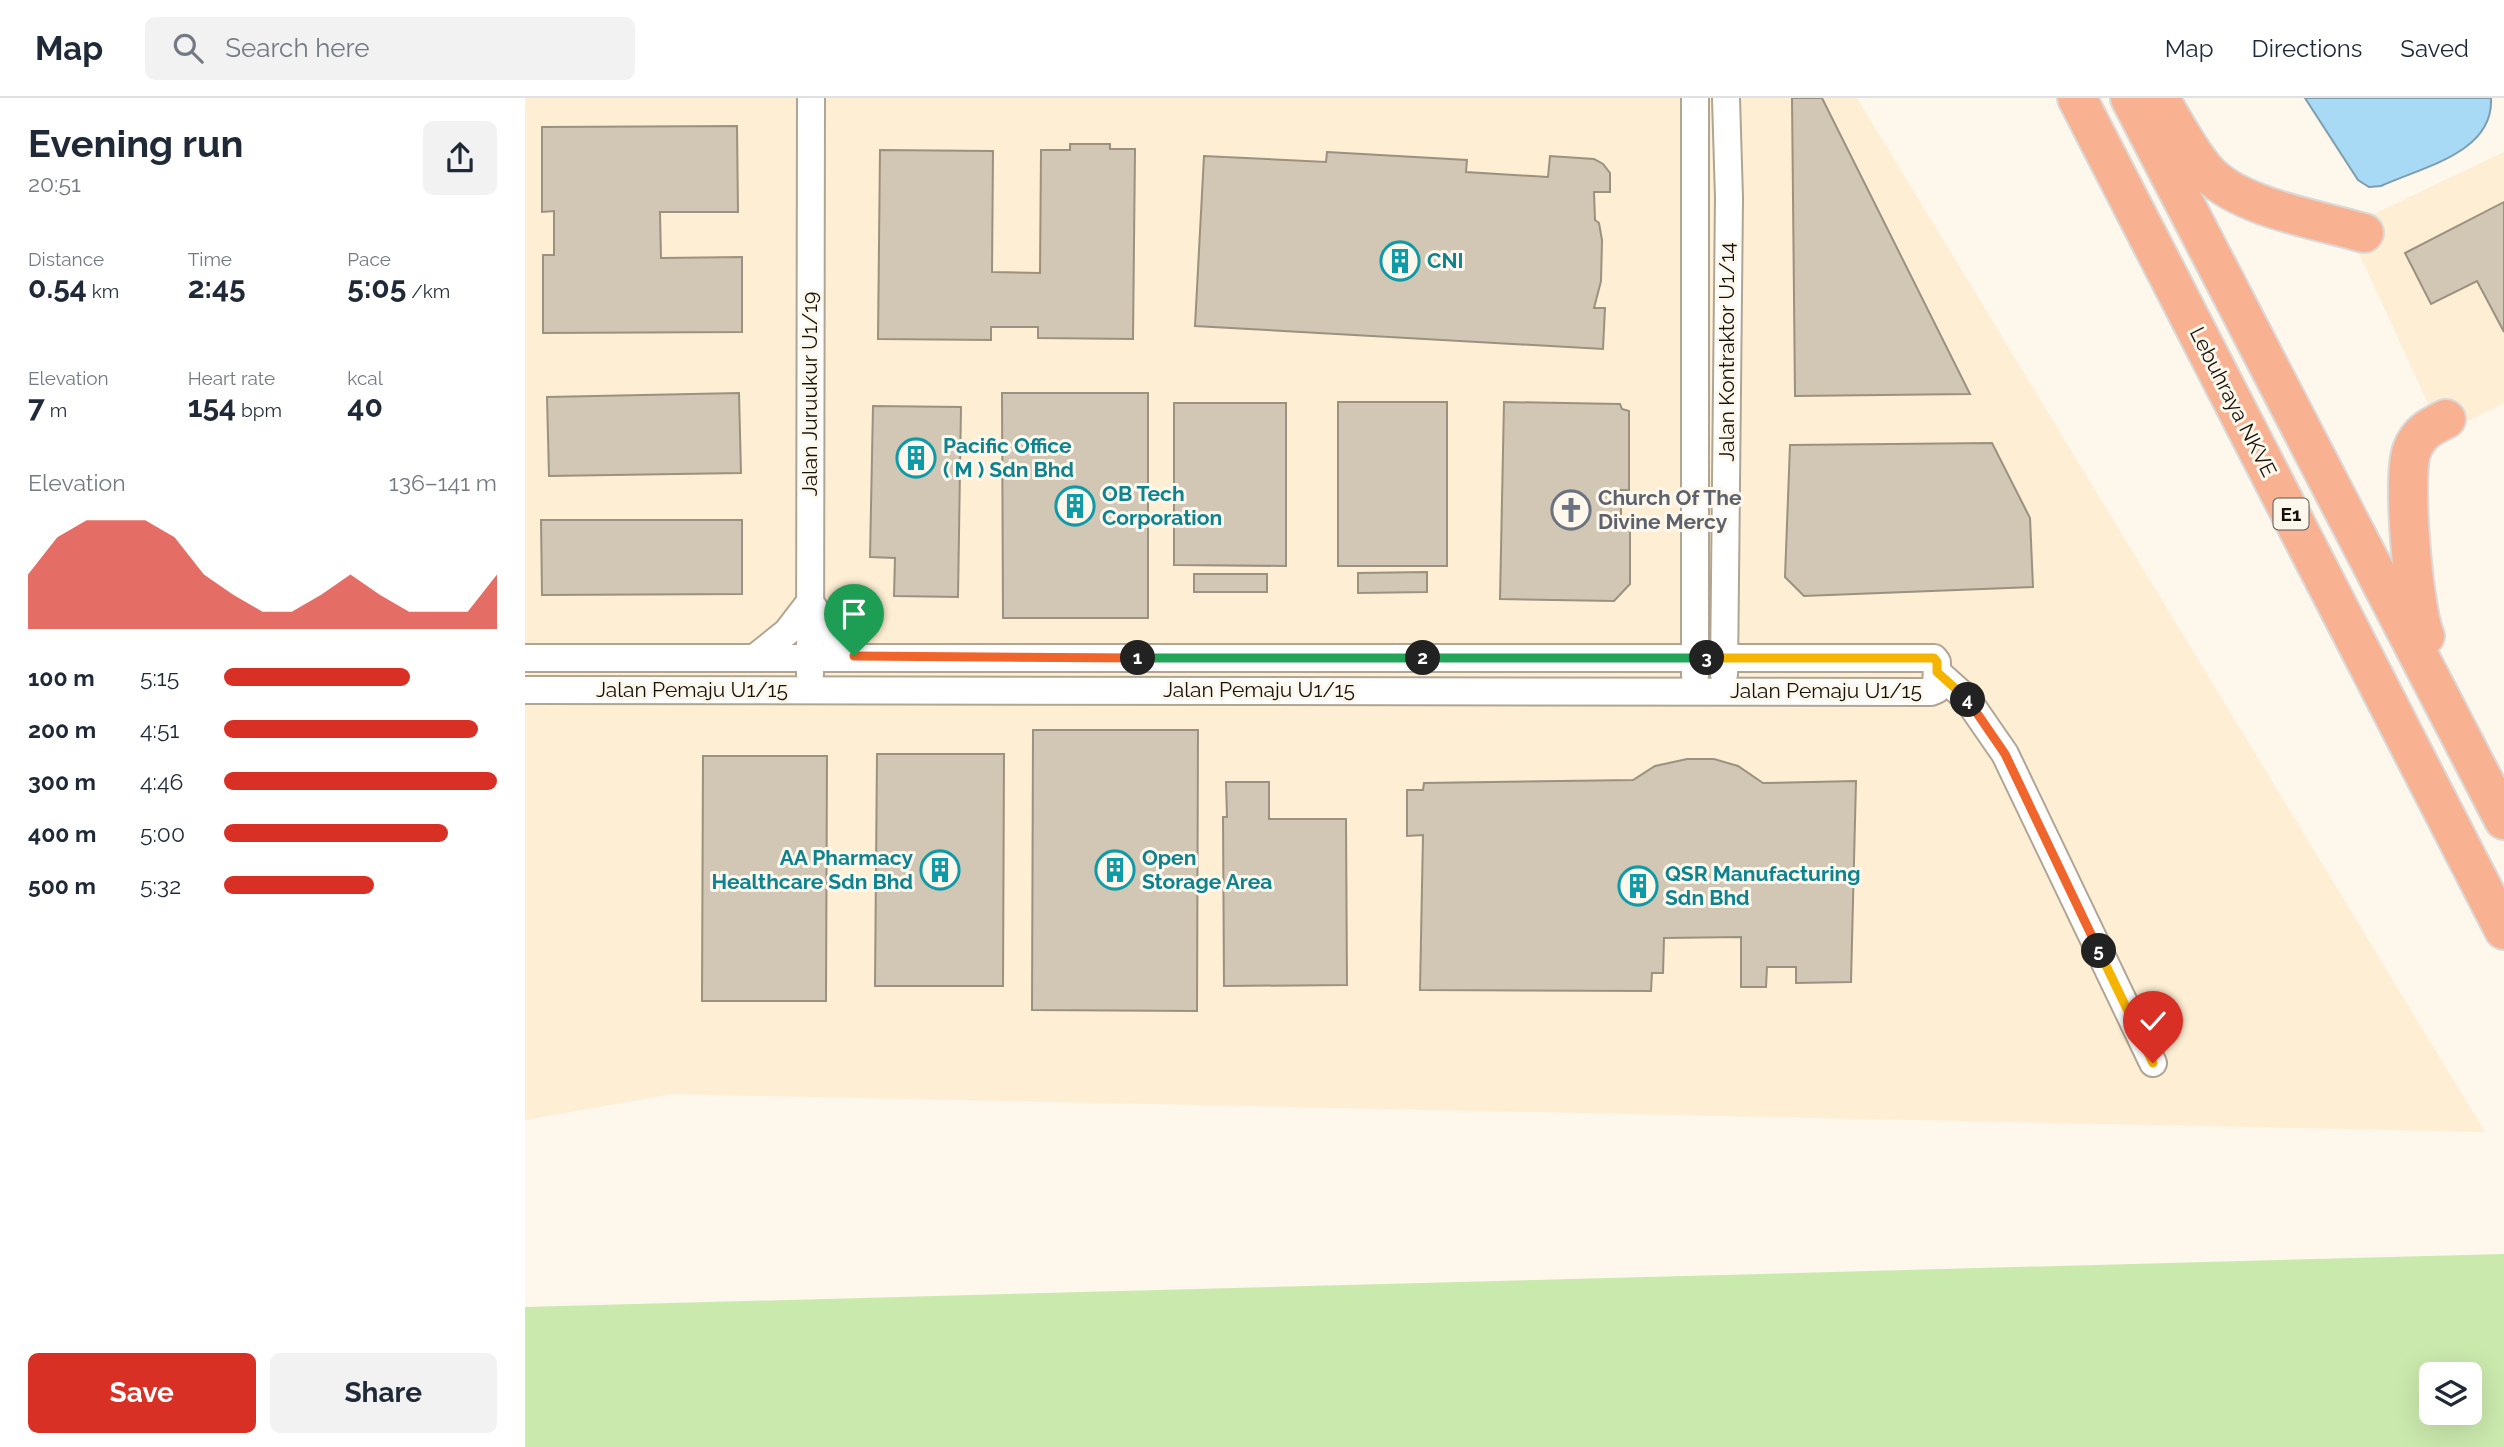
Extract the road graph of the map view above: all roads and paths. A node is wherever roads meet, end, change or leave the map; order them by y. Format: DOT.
graph roads {
  1 [pos="811,98"];
  2 [pos="1695,98"];
  3 [pos="1727,98"];
  4 [pos="2077,98"];
  5 [pos="2130,98"];
  6 [pos="2159,98"];
  7 [pos="2364,233"];
  8 [pos="2446,419"];
  9 [pos="810,601"];
  10 [pos="757,656"];
  11 [pos="811,656"];
  12 [pos="854,656"];
  13 [pos="525,658"];
  14 [pos="1695,658"];
  15 [pos="1724,658"];
  16 [pos="1937,672"];
  17 [pos="810,689"];
  18 [pos="525,690"];
  19 [pos="1695,691"];
  20 [pos="1724,691"];
  21 [pos="2497,806"];
  22 [pos="2504,930"];
  23 [pos="2153,1063"];
  1 -- 9 [label="street, Jalan Juruukur U1/19"];
  2 -- 14 [label="street, Jalan Kontraktor U1/14"];
  3 -- 15 [label="street, Jalan Kontraktor U1/14"];
  4 -- 22 [label="highway, Lebuhraya NKVE / E1"];
  5 -- 21 [label="highway, E1"];
  6 -- 7 [label="highway"];
  8 -- 21 [label="highway"];
  9 -- 10 [label="street"];
  9 -- 11 [label="street, Jalan Juruukur U1/19"];
  9 -- 12 [label="street"];
  10 -- 11 [label="street, Jalan Pemaju U1/15"];
  10 -- 13 [label="street, Jalan Pemaju U1/15"];
  11 -- 12 [label="street, Jalan Pemaju U1/15"];
  11 -- 17 [label="street, Jalan Juruukur U1/19"];
  12 -- 14 [label="street, Jalan Pemaju U1/15"];
  14 -- 15 [label="street, Jalan Pemaju U1/15"];
  14 -- 19 [label="street, Jalan Kontraktor U1/14"];
  15 -- 16 [label="street, Jalan Pemaju U1/15"];
  15 -- 20 [label="street, Jalan Kontraktor U1/14"];
  16 -- 20 [label="street, Jalan Pemaju U1/15"];
  16 -- 23 [label="street"];
  17 -- 18 [label="street, Jalan Pemaju U1/15"];
  17 -- 19 [label="street, Jalan Pemaju U1/15"];
  19 -- 20 [label="street, Jalan Pemaju U1/15"];
}
